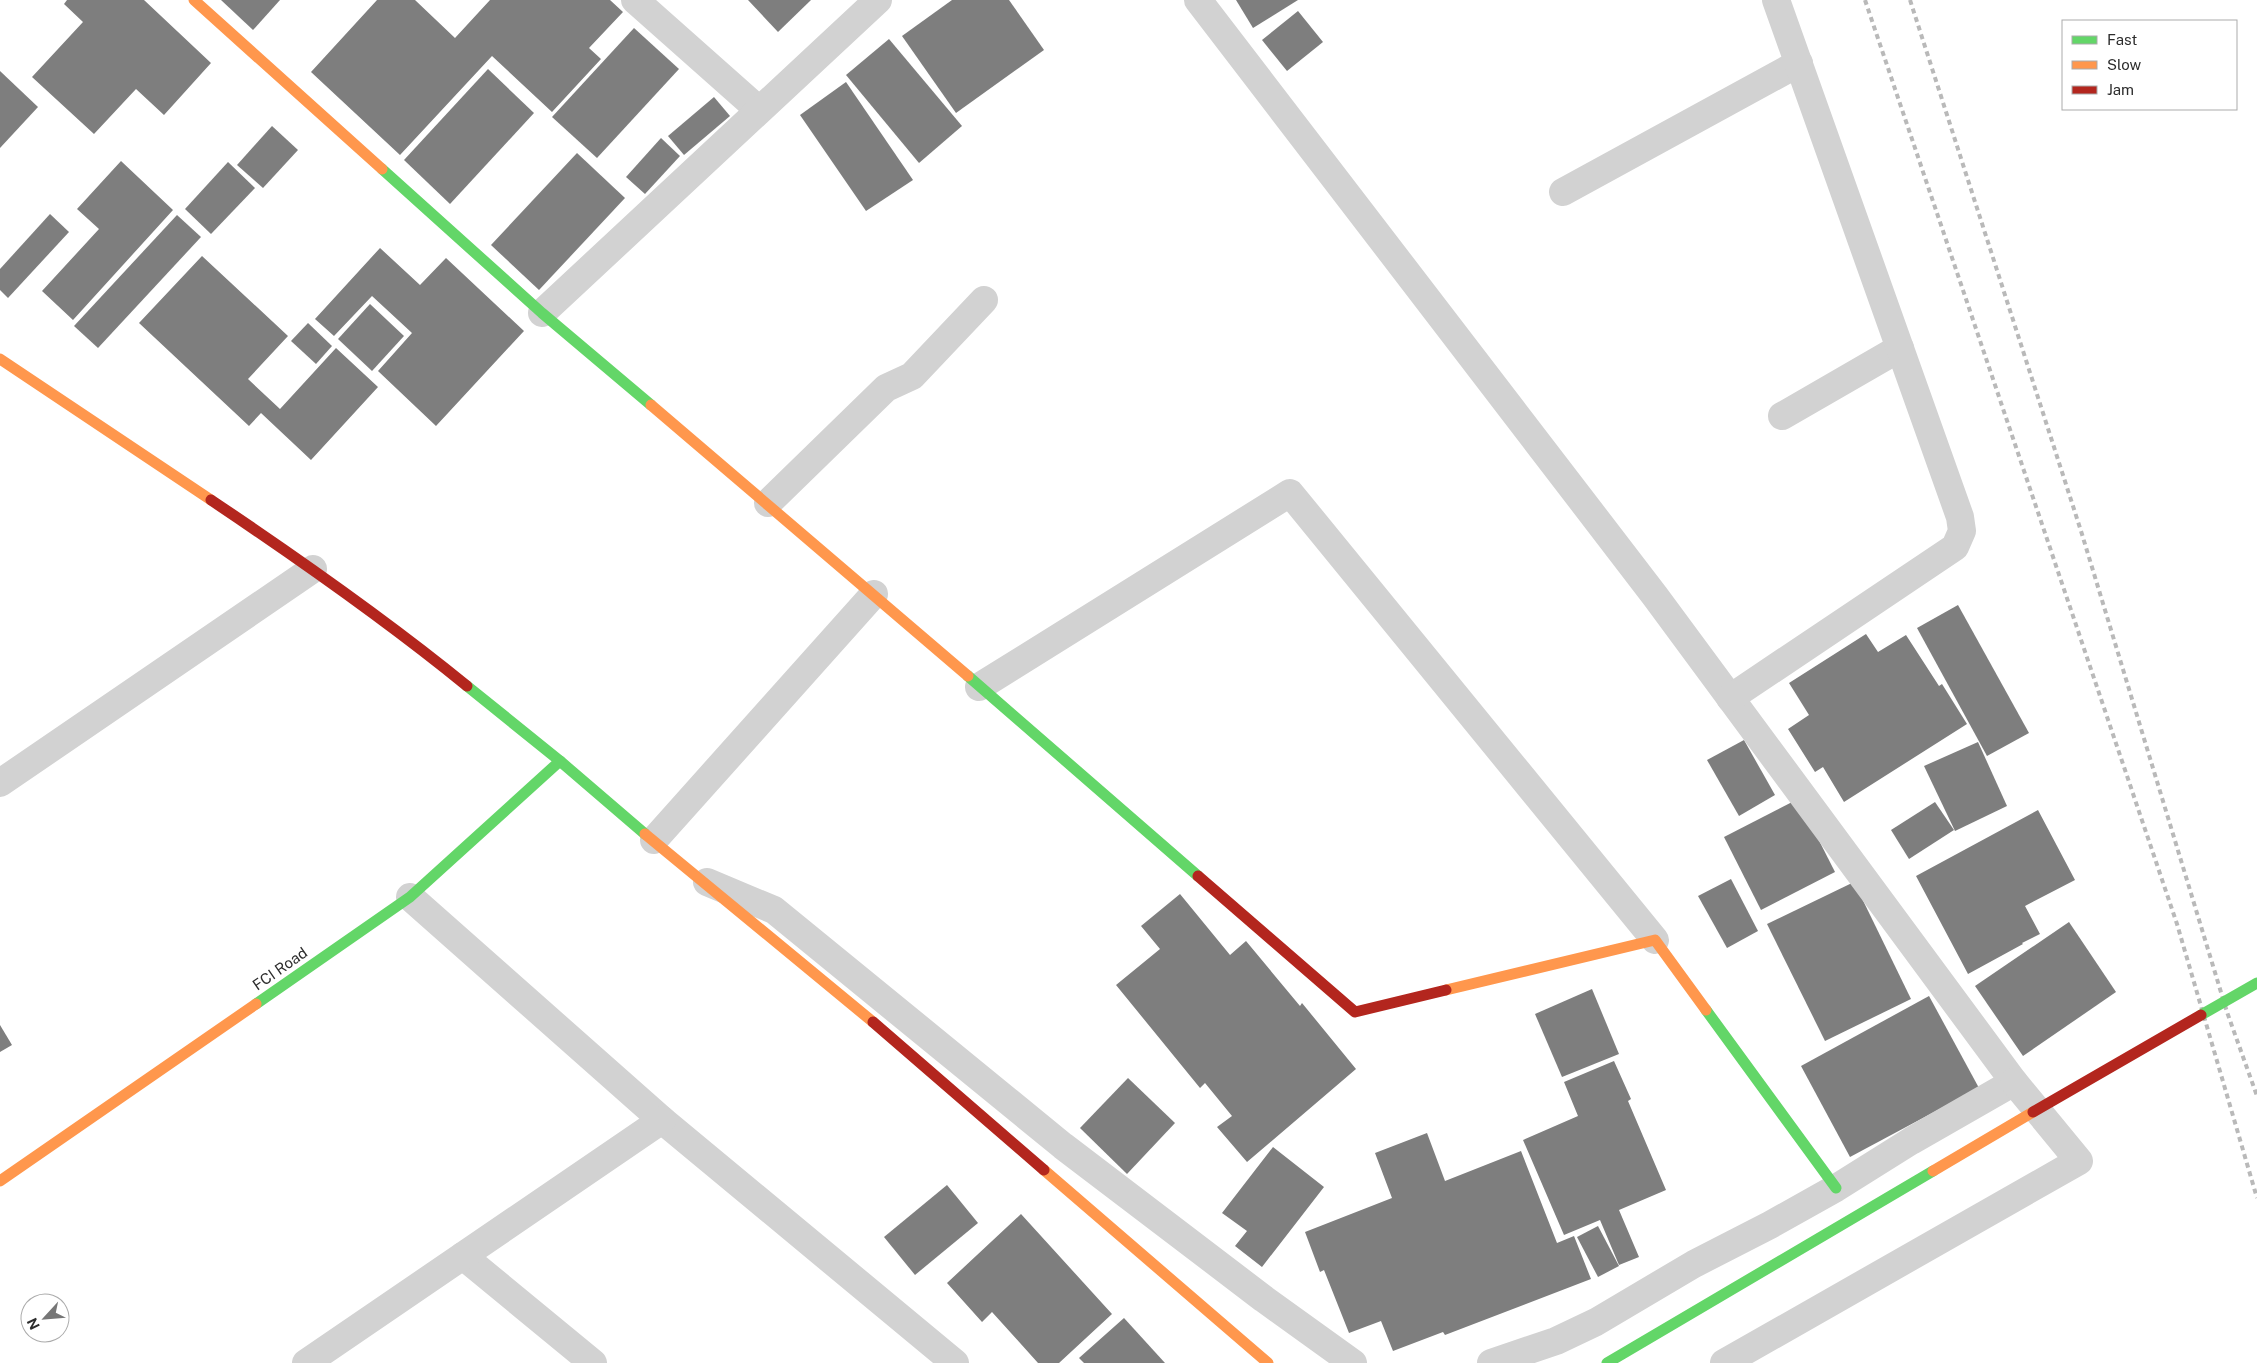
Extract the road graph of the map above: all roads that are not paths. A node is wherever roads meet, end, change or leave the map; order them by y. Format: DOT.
graph roads {
  1 [pos="194,0"];
  2 [pos="636,0"];
  3 [pos="878,0"];
  4 [pos="1198,0"];
  5 [pos="1776,0"];
  6 [pos="1799,63"];
  7 [pos="759,110"];
  8 [pos="1563,192"];
  9 [pos="984,300"];
  10 [pos="542,313"];
  11 [pos="1900,348"];
  12 [pos="0,359"];
  13 [pos="1782,416"];
  14 [pos="768,503"];
  15 [pos="313,569"];
  16 [pos="874,594"];
  17 [pos="979,687"];
  18 [pos="1730,698"];
  19 [pos="560,761"];
  20 [pos="0,783"];
  21 [pos="654,840"];
  22 [pos="704,881"];
  23 [pos="410,897"];
  24 [pos="1655,940"];
  25 [pos="2257,983"];
  26 [pos="2014,1082"];
  27 [pos="662,1120"];
  28 [pos="0,1181"];
  29 [pos="1836,1188"];
  30 [pos="463,1256"];
  31 [pos="306,1363"];
  32 [pos="593,1363"];
  33 [pos="955,1363"];
  34 [pos="1268,1363"];
  35 [pos="1353,1363"];
  36 [pos="1491,1363"];
  37 [pos="1607,1363"];
  38 [pos="1724,1363"];
  1 -- 10 [label="street"];
  2 -- 7 [label="street"];
  3 -- 7 [label="street"];
  4 -- 18 [label="street"];
  5 -- 6 [label="street"];
  6 -- 8 [label="street"];
  6 -- 11 [label="street"];
  7 -- 10 [label="street"];
  9 -- 14 [label="street"];
  10 -- 14 [label="street"];
  11 -- 13 [label="street"];
  11 -- 18 [label="street"];
  12 -- 15 [label="street"];
  14 -- 16 [label="street"];
  15 -- 19 [label="street"];
  15 -- 20 [label="street"];
  16 -- 17 [label="street"];
  16 -- 21 [label="street"];
  17 -- 24 [label="street"];
  17 -- 24 [label="street"];
  18 -- 26 [label="street"];
  19 -- 21 [label="street"];
  19 -- 23 [label="street, FCI Road"];
  21 -- 22 [label="street"];
  22 -- 34 [label="street"];
  22 -- 35 [label="street"];
  23 -- 27 [label="street"];
  23 -- 28 [label="street, FCI Road"];
  24 -- 29 [label="street"];
  25 -- 37 [label="street, bridge"];
  26 -- 29 [label="street"];
  26 -- 38 [label="street"];
  27 -- 30 [label="street"];
  27 -- 33 [label="street"];
  29 -- 36 [label="street"];
  30 -- 31 [label="street"];
  30 -- 32 [label="street"];
}
